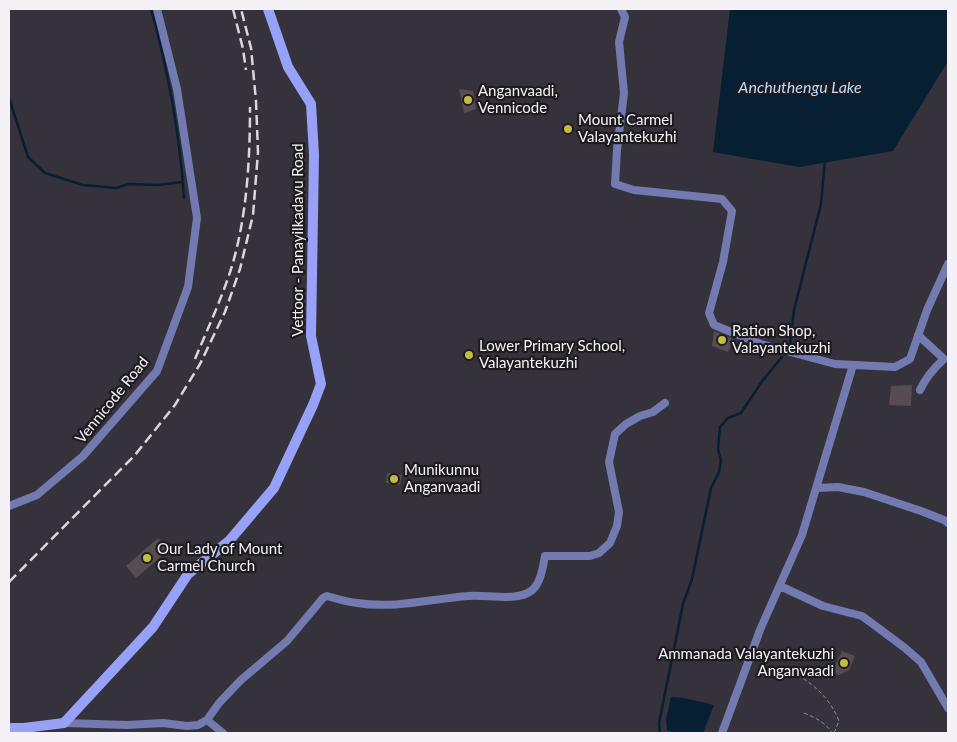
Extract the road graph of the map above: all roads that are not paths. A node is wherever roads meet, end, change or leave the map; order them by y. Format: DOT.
graph roads {
  1 [pos="157,9"];
  2 [pos="268,9"];
  3 [pos="621,9"];
  4 [pos="948,264"];
  5 [pos="918,335"];
  6 [pos="853,365"];
  7 [pos="920,390"];
  8 [pos="665,403"];
  9 [pos="816,488"];
  10 [pos="9,506"];
  11 [pos="948,523"];
  12 [pos="780,586"];
  13 [pos="947,705"];
  14 [pos="207,720"];
  15 [pos="64,723"];
  16 [pos="9,728"];
  17 [pos="223,733"];
  18 [pos="722,733"];
  1 -- 10 [label="street, Vennicode Road"];
  2 -- 15 [label="main road, Vettoor - Panayilkadavu Road"];
  3 -- 6 [label="street"];
  4 -- 5 [label="street"];
  5 -- 6 [label="street"];
  5 -- 7 [label="street"];
  6 -- 9 [label="street"];
  8 -- 14 [label="street"];
  9 -- 11 [label="street"];
  9 -- 12 [label="street"];
  12 -- 13 [label="street"];
  12 -- 18 [label="street"];
  14 -- 15 [label="street"];
  14 -- 17 [label="street"];
  15 -- 16 [label="main road"];
}
